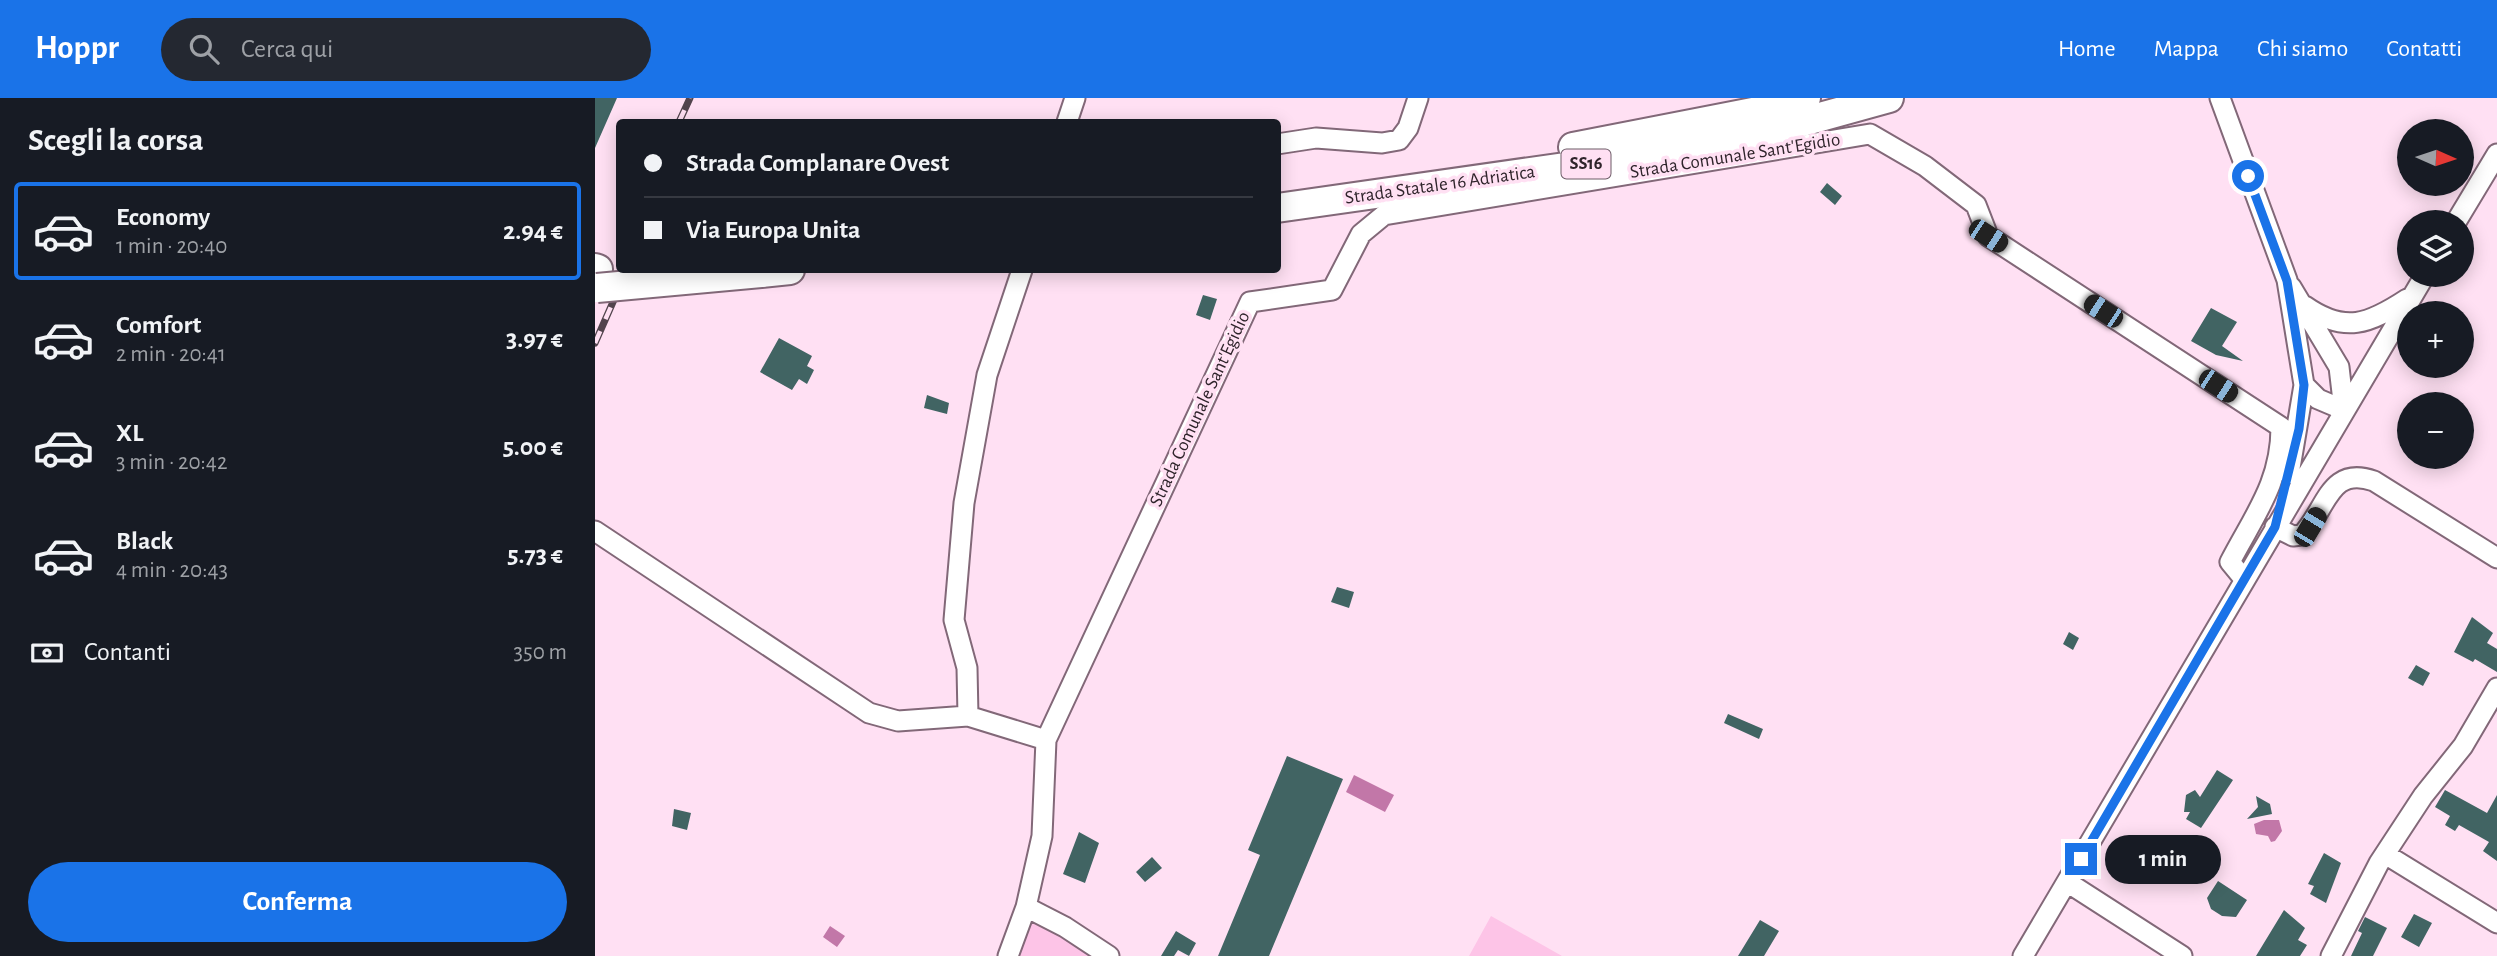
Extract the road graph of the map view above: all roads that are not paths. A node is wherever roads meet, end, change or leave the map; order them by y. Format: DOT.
graph roads {
  1 [pos="1075,98"];
  2 [pos="1418,98"];
  3 [pos="1806,98"];
  4 [pos="1889,98"];
  5 [pos="2220,98"];
  6 [pos="1068,119"];
  7 [pos="1281,143"];
  8 [pos="2497,153"];
  9 [pos="1281,189"];
  10 [pos="1281,207"];
  11 [pos="2463,210"];
  12 [pos="761,273"];
  13 [pos="1021,273"];
  14 [pos="600,275"];
  15 [pos="2287,281"];
  16 [pos="2417,287"];
  17 [pos="2411,297"];
  18 [pos="2302,304"];
  19 [pos="2304,385"];
  20 [pos="2344,410"];
  21 [pos="2275,527"];
  22 [pos="595,531"];
  23 [pos="2497,558"];
  24 [pos="2244,579"];
  25 [pos="2497,688"];
  26 [pos="968,716"];
  27 [pos="1046,740"];
  28 [pos="2385,854"];
  29 [pos="2067,882"];
  30 [pos="1026,907"];
  31 [pos="2495,919"];
  32 [pos="1008,956"];
  33 [pos="1109,956"];
  34 [pos="2024,956"];
  35 [pos="2182,956"];
  36 [pos="2331,956"];
  1 -- 6 [label="street"];
  2 -- 7 [label="street"];
  3 -- 9 [label="highway, Strada Statale 16 Adriatica / SS16"];
  4 -- 10 [label="highway, Strada Statale 16 Adriatica / SS16"];
  5 -- 15 [label="street"];
  8 -- 11 [label="street"];
  12 -- 14 [label="highway, bridge"];
  13 -- 26 [label="street"];
  15 -- 18 [label="street"];
  15 -- 19 [label="street"];
  16 -- 17 [label="street"];
  17 -- 18 [label="street"];
  17 -- 20 [label="street"];
  18 -- 20 [label="street"];
  19 -- 20 [label="street"];
  19 -- 21 [label="street"];
  20 -- 21 [label="street"];
  21 -- 23 [label="street"];
  21 -- 24 [label="street"];
  22 -- 26 [label="street"];
  24 -- 27 [label="street, Strada Comunale Sant'Egidio"];
  24 -- 29 [label="street"];
  25 -- 28 [label="street"];
  26 -- 27 [label="street"];
  27 -- 30 [label="street, Strada Comunale Sant'Egidio"];
  28 -- 31 [label="street"];
  28 -- 36 [label="street"];
  29 -- 34 [label="street"];
  29 -- 35 [label="street"];
  30 -- 32 [label="street, Strada Comunale Sant'Egidio"];
  30 -- 33 [label="street"];
}
